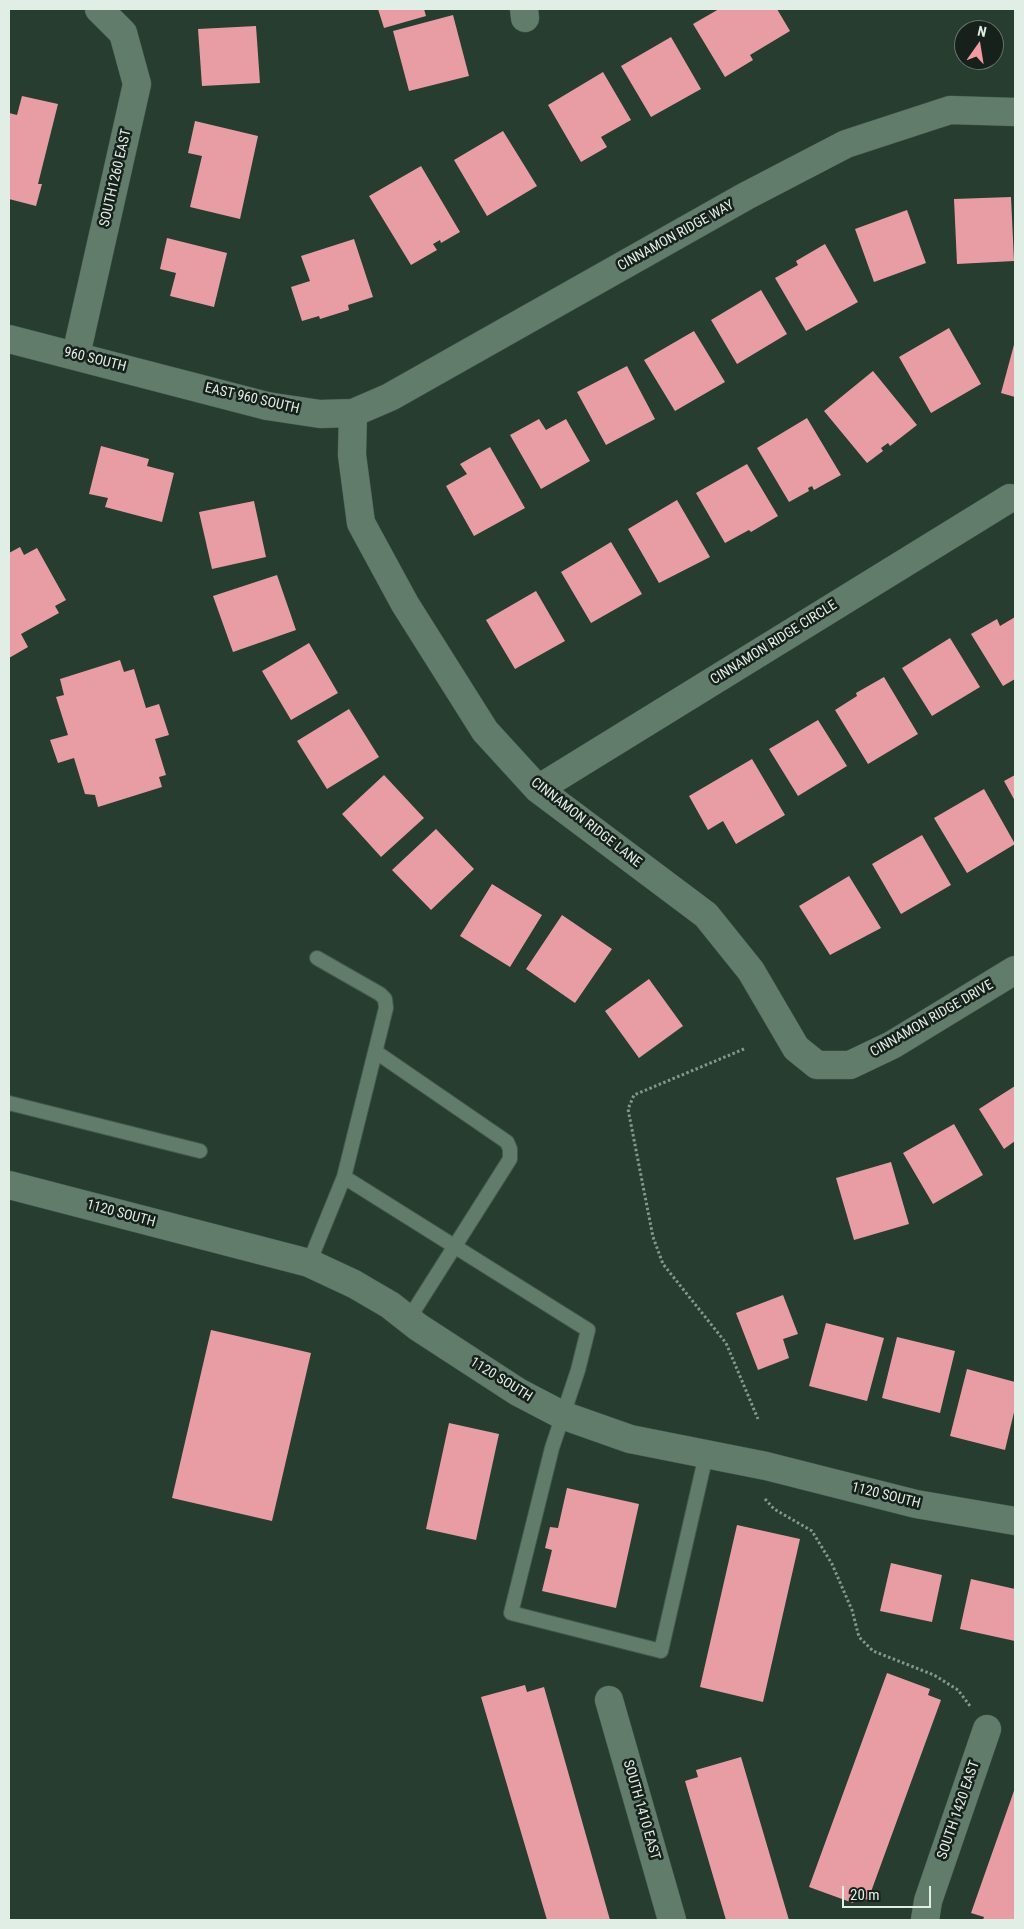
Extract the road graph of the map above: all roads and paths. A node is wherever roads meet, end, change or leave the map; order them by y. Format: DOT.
graph roads {
  1 [pos="100,9"];
  2 [pos="1015,112"];
  3 [pos="9,339"];
  4 [pos="76,355"];
  5 [pos="181,382"];
  6 [pos="353,413"];
  7 [pos="1010,498"];
  8 [pos="538,789"];
  9 [pos="317,958"];
  10 [pos="1015,970"];
  11 [pos="744,1049"];
  12 [pos="376,1052"];
  13 [pos="817,1065"];
  14 [pos="9,1103"];
  15 [pos="200,1151"];
  16 [pos="344,1177"];
  17 [pos="9,1185"];
  18 [pos="454,1246"];
  19 [pos="309,1263"];
  20 [pos="408,1320"];
  21 [pos="562,1415"];
  22 [pos="758,1420"];
  23 [pos="706,1455"];
  24 [pos="765,1500"];
  25 [pos="1015,1520"];
  26 [pos="609,1700"];
  27 [pos="981,1720"];
  28 [pos="672,1920"];
  29 [pos="925,1920"];
  1 -- 4 [label="street, SOUTH1260 EAST"];
  2 -- 6 [label="street, CINNAMON RIDGE WAY"];
  3 -- 4 [label="street, 960 SOUTH"];
  4 -- 5 [label="street, 960 SOUTH"];
  5 -- 6 [label="street, EAST 960 SOUTH"];
  6 -- 8 [label="street, CINNAMON RIDGE LANE"];
  7 -- 8 [label="street, CINNAMON RIDGE CIRCLE"];
  8 -- 13 [label="street, CINNAMON RIDGE LANE"];
  9 -- 12 [label="lane"];
  10 -- 13 [label="street, CINNAMON RIDGE DRIVE"];
  11 -- 22 [label="path"];
  12 -- 16 [label="lane"];
  12 -- 18 [label="lane"];
  14 -- 15 [label="lane"];
  16 -- 18 [label="lane"];
  16 -- 19 [label="lane"];
  17 -- 19 [label="street, 1120 SOUTH"];
  18 -- 20 [label="lane"];
  18 -- 21 [label="lane"];
  19 -- 20 [label="street, 1120 SOUTH"];
  20 -- 21 [label="street, 1120 SOUTH"];
  21 -- 23 [label="street, 1120 SOUTH"];
  21 -- 23 [label="lane"];
  23 -- 25 [label="street, 1120 SOUTH"];
  24 -- 27 [label="path"];
  26 -- 28 [label="street, SOUTH 1410 EAST"];
  27 -- 29 [label="street, SOUTH 1420 EAST"];
}
